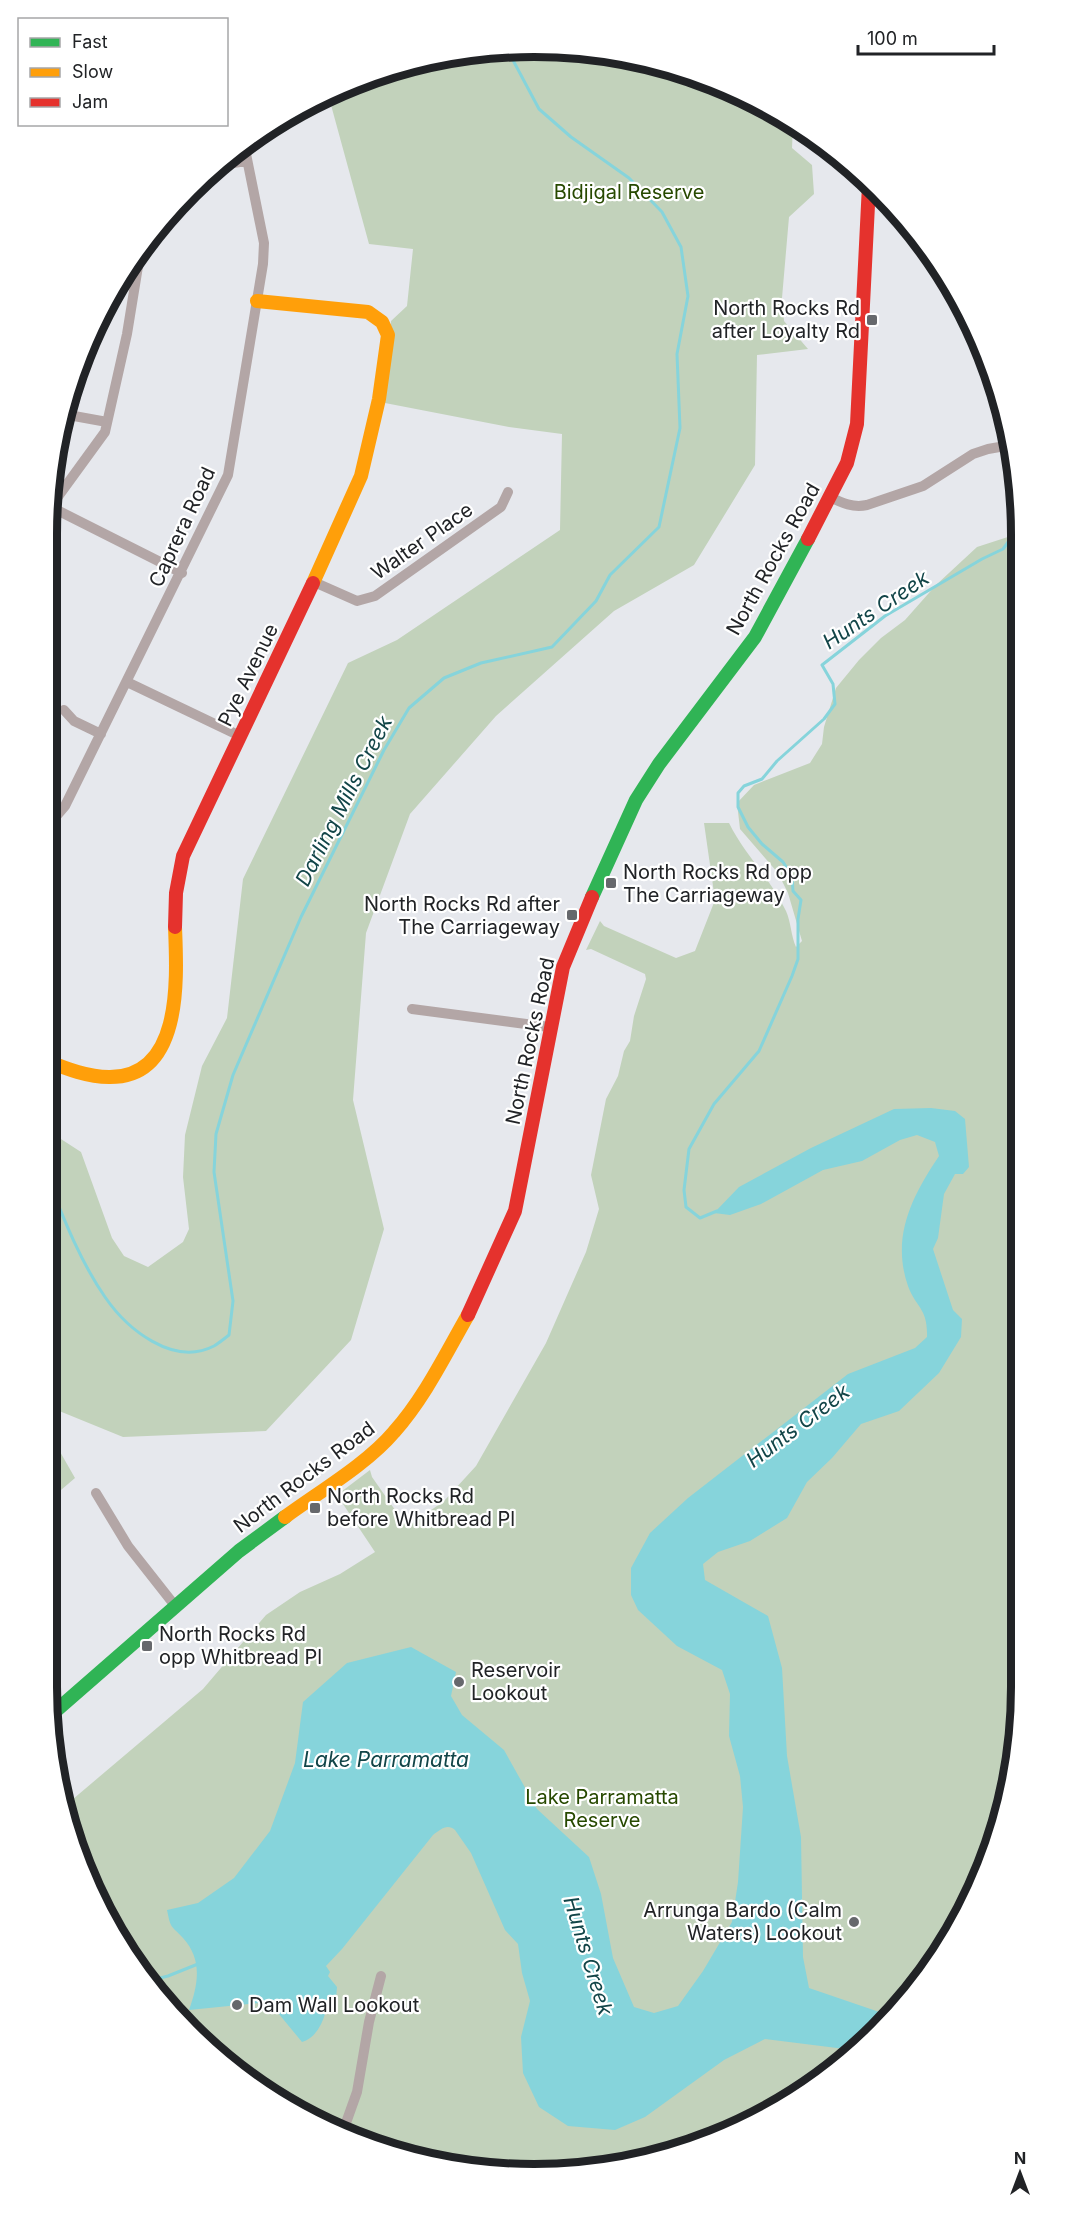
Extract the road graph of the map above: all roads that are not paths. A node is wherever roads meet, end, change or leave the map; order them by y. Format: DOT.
graph roads {
  1 [pos="246,155"];
  2 [pos="247,161"];
  3 [pos="235,163"];
  4 [pos="869,195"];
  5 [pos="138,268"];
  6 [pos="257,301"];
  7 [pos="72,416"];
  8 [pos="107,422"];
  9 [pos="1003,446"];
  10 [pos="508,492"];
  11 [pos="59,496"];
  12 [pos="830,496"];
  13 [pos="58,512"];
  14 [pos="182,573"];
  15 [pos="314,582"];
  16 [pos="127,682"];
  17 [pos="64,710"];
  18 [pos="101,734"];
  19 [pos="240,736"];
  20 [pos="57,815"];
  21 [pos="412,1009"];
  22 [pos="549,1027"];
  23 [pos="57,1064"];
  24 [pos="96,1493"];
  25 [pos="176,1607"];
  26 [pos="58,1709"];
  27 [pos="381,1976"];
  28 [pos="345,2125"];
  1 -- 2 [label="street, Caprera Road"];
  2 -- 3 [label="street"];
  2 -- 6 [label="street, Caprera Road"];
  4 -- 12 [label="main road, North Rocks Road"];
  5 -- 8 [label="street"];
  6 -- 14 [label="street, Caprera Road"];
  6 -- 15 [label="main road, Pye Avenue"];
  7 -- 8 [label="street"];
  8 -- 11 [label="street"];
  9 -- 12 [label="street"];
  10 -- 15 [label="street, Walter Place"];
  12 -- 22 [label="main road, North Rocks Road"];
  13 -- 14 [label="street"];
  14 -- 16 [label="street, Caprera Road"];
  15 -- 19 [label="main road, Pye Avenue"];
  16 -- 18 [label="street, Caprera Road"];
  16 -- 19 [label="street"];
  17 -- 18 [label="street"];
  18 -- 20 [label="street, Caprera Road"];
  19 -- 23 [label="main road, Pye Avenue"];
  21 -- 22 [label="street"];
  22 -- 25 [label="main road, North Rocks Road"];
  24 -- 25 [label="street"];
  25 -- 26 [label="main road, North Rocks Road"];
  27 -- 28 [label="street"];
}
